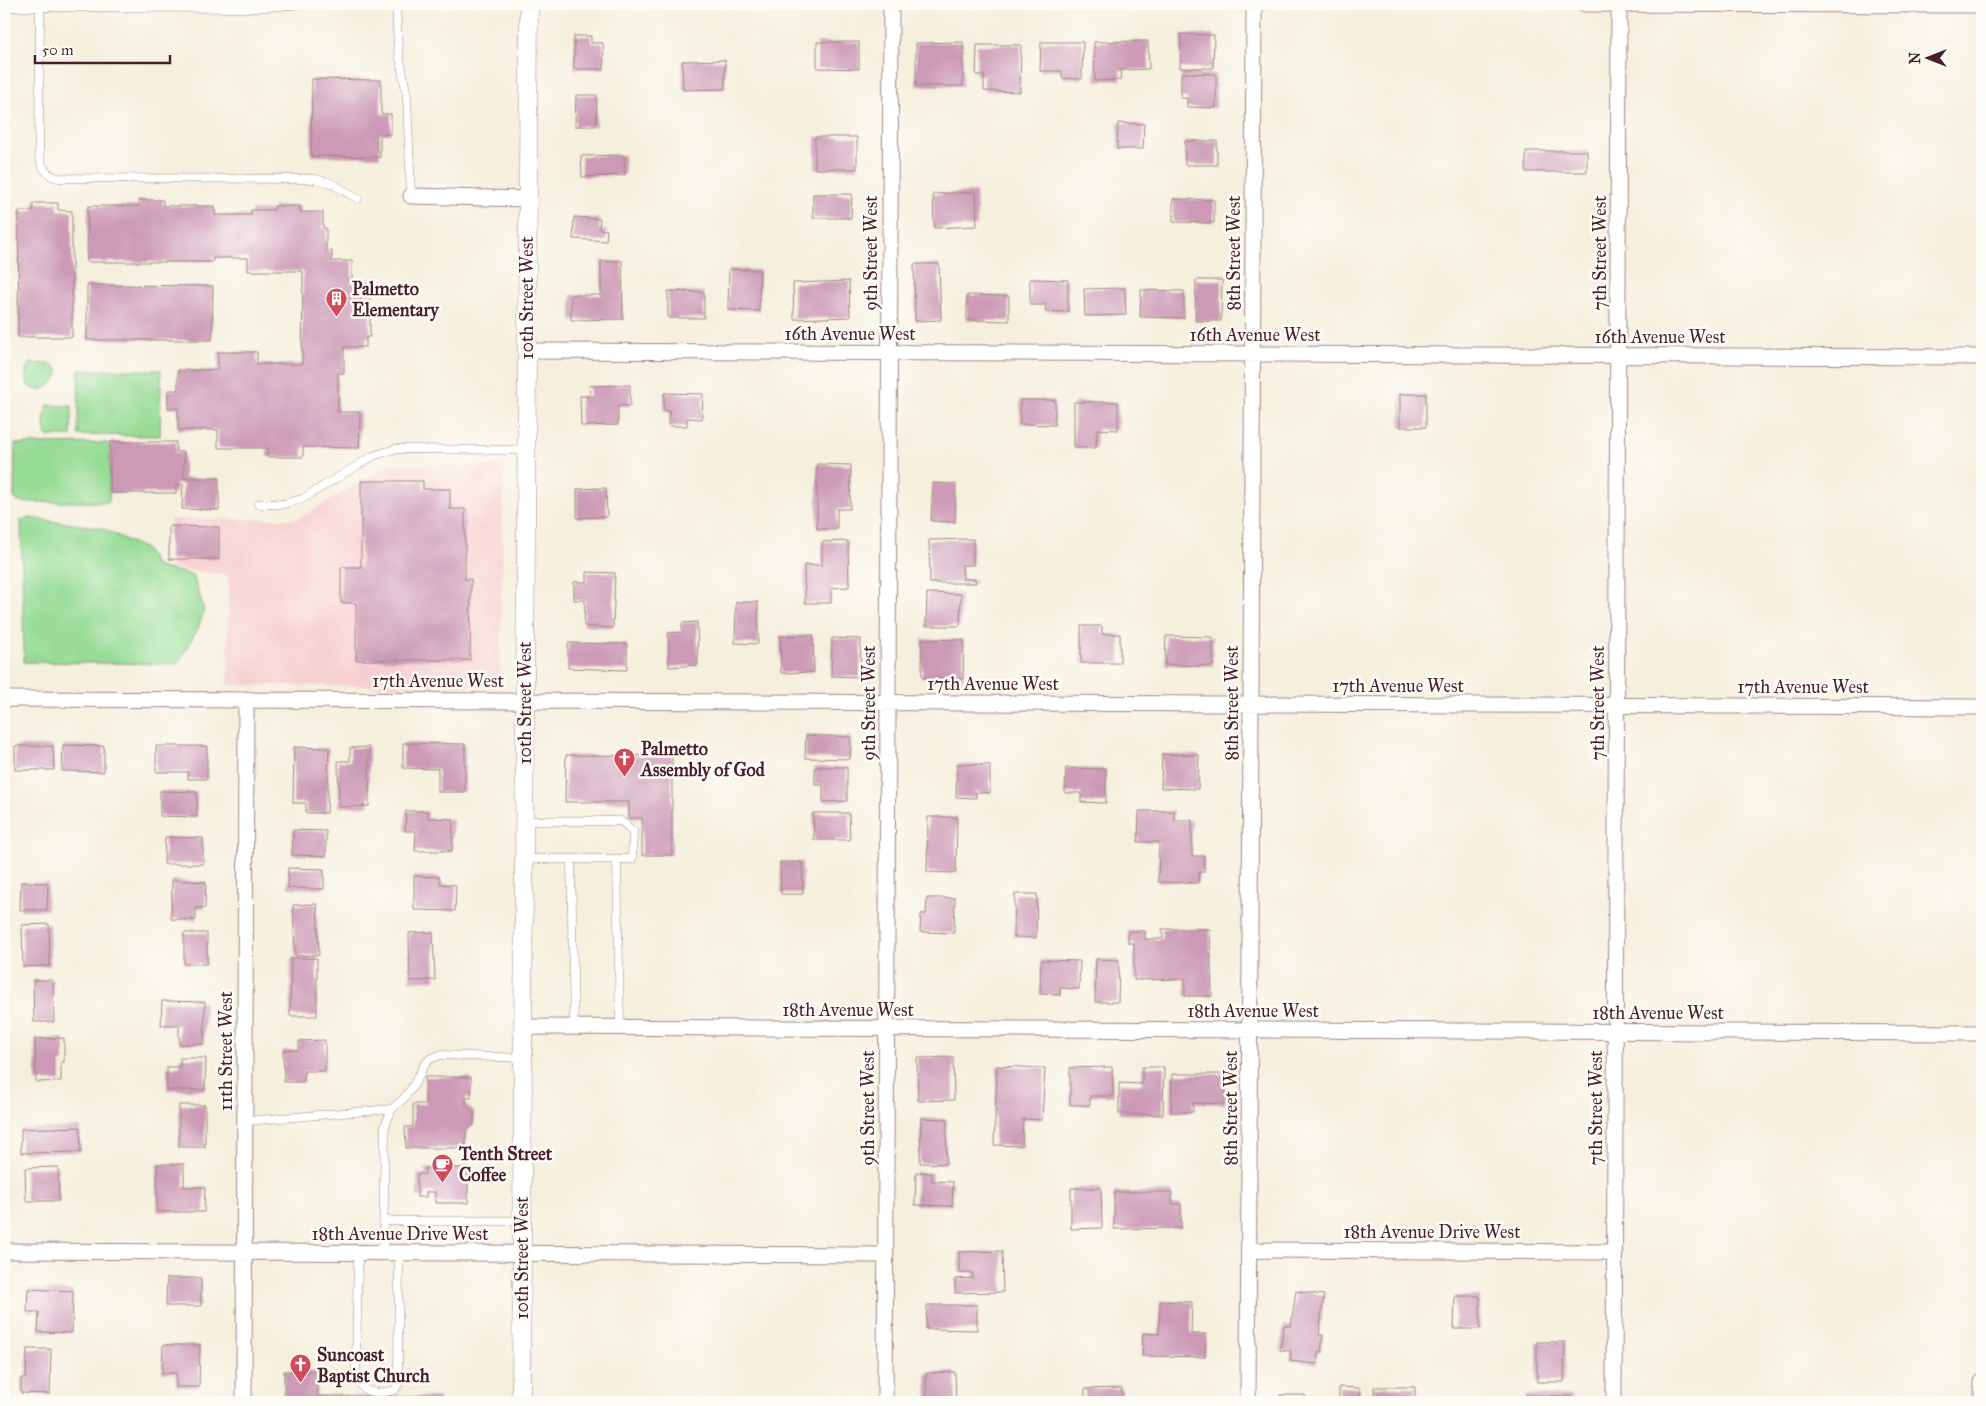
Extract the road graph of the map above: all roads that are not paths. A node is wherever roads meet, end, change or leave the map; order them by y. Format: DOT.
graph roads {
  1 [pos="302,4"];
  2 [pos="396,4"];
  3 [pos="529,4"];
  4 [pos="891,4"];
  5 [pos="1254,4"];
  6 [pos="1585,4"];
  7 [pos="1619,4"];
  8 [pos="1982,6"];
  9 [pos="4,7"];
  10 [pos="40,7"];
  11 [pos="411,196"];
  12 [pos="358,199"];
  13 [pos="527,199"];
  14 [pos="527,351"];
  15 [pos="890,353"];
  16 [pos="1253,354"];
  17 [pos="1618,356"];
  18 [pos="1982,357"];
  19 [pos="526,450"];
  20 [pos="258,504"];
  21 [pos="4,699"];
  22 [pos="246,699"];
  23 [pos="524,701"];
  24 [pos="888,702"];
  25 [pos="1251,704"];
  26 [pos="1616,705"];
  27 [pos="1982,707"];
  28 [pos="524,821"];
  29 [pos="524,858"];
  30 [pos="571,858"];
  31 [pos="617,859"];
  32 [pos="523,1027"];
  33 [pos="574,1027"];
  34 [pos="620,1027"];
  35 [pos="887,1028"];
  36 [pos="1250,1030"];
  37 [pos="1615,1031"];
  38 [pos="1982,1033"];
  39 [pos="522,1058"];
  40 [pos="392,1109"];
  41 [pos="245,1121"];
  42 [pos="384,1221"];
  43 [pos="522,1221"];
  44 [pos="4,1250"];
  45 [pos="1249,1250"];
  46 [pos="244,1252"];
  47 [pos="358,1252"];
  48 [pos="391,1252"];
  49 [pos="1614,1252"];
  50 [pos="522,1253"];
  51 [pos="886,1255"];
  52 [pos="1982,1382"];
  53 [pos="244,1402"];
  54 [pos="521,1402"];
  55 [pos="885,1402"];
  56 [pos="1248,1402"];
  57 [pos="1614,1402"];
  58 [pos="1982,1402"];
  1 -- 10 [label="lane"];
  2 -- 11 [label="lane"];
  3 -- 13 [label="street, 10th Street West"];
  4 -- 15 [label="street, 9th Street West"];
  5 -- 16 [label="street, 8th Street West"];
  6 -- 7 [label="street"];
  7 -- 8 [label="street"];
  7 -- 17 [label="street, 7th Street West"];
  9 -- 10 [label="lane"];
  10 -- 12 [label="lane"];
  11 -- 13 [label="street"];
  13 -- 14 [label="street, 10th Street West"];
  14 -- 15 [label="street, 16th Avenue West"];
  14 -- 19 [label="street, 10th Street West"];
  15 -- 16 [label="street, 16th Avenue West"];
  15 -- 24 [label="street, 9th Street West"];
  16 -- 17 [label="street, 16th Avenue West"];
  16 -- 25 [label="street, 8th Street West"];
  17 -- 18 [label="street, 16th Avenue West"];
  17 -- 26 [label="street, 7th Street West"];
  19 -- 20 [label="lane"];
  19 -- 23 [label="street, 10th Street West"];
  21 -- 22 [label="street, 17th Avenue West"];
  22 -- 23 [label="street, 17th Avenue West"];
  22 -- 41 [label="street, 11th Street West"];
  23 -- 24 [label="street, 17th Avenue West"];
  23 -- 28 [label="street, 10th Street West"];
  24 -- 25 [label="street, 17th Avenue West"];
  24 -- 35 [label="street, 9th Street West"];
  25 -- 26 [label="street, 17th Avenue West"];
  25 -- 36 [label="street, 8th Street West"];
  26 -- 27 [label="street, 17th Avenue West"];
  26 -- 37 [label="street, 7th Street West"];
  28 -- 29 [label="street, 10th Street West"];
  28 -- 31 [label="lane"];
  29 -- 30 [label="lane"];
  29 -- 32 [label="street, 10th Street West"];
  30 -- 31 [label="lane"];
  30 -- 33 [label="lane"];
  31 -- 34 [label="lane"];
  32 -- 33 [label="street, 18th Avenue West"];
  32 -- 39 [label="street, 10th Street West"];
  33 -- 34 [label="street, 18th Avenue West"];
  34 -- 35 [label="street, 18th Avenue West"];
  35 -- 36 [label="street, 18th Avenue West"];
  35 -- 51 [label="street, 9th Street West"];
  36 -- 37 [label="street, 18th Avenue West"];
  36 -- 45 [label="street, 8th Street West"];
  37 -- 38 [label="street, 18th Avenue West"];
  37 -- 49 [label="street, 7th Street West"];
  39 -- 40 [label="lane"];
  39 -- 43 [label="street, 10th Street West"];
  40 -- 41 [label="lane"];
  40 -- 42 [label="lane"];
  41 -- 46 [label="street, 11th Street West"];
  42 -- 43 [label="lane"];
  42 -- 48 [label="lane"];
  43 -- 50 [label="street, 10th Street West"];
  44 -- 46 [label="street, 18th Avenue Drive West"];
  45 -- 49 [label="street, 18th Avenue Drive West"];
  45 -- 56 [label="street, 8th Street West"];
  46 -- 47 [label="street, 18th Avenue Drive West"];
  46 -- 53 [label="street, 11th Street West"];
  47 -- 48 [label="street, 18th Avenue Drive West"];
  47 -- 48 [label="lane"];
  48 -- 50 [label="street, 18th Avenue Drive West"];
  49 -- 57 [label="street, 7th Street West"];
  50 -- 51 [label="street, 18th Avenue Drive West"];
  50 -- 54 [label="street, 10th Street West"];
  51 -- 55 [label="street, 9th Street West"];
  52 -- 58 [label="street"];
}
